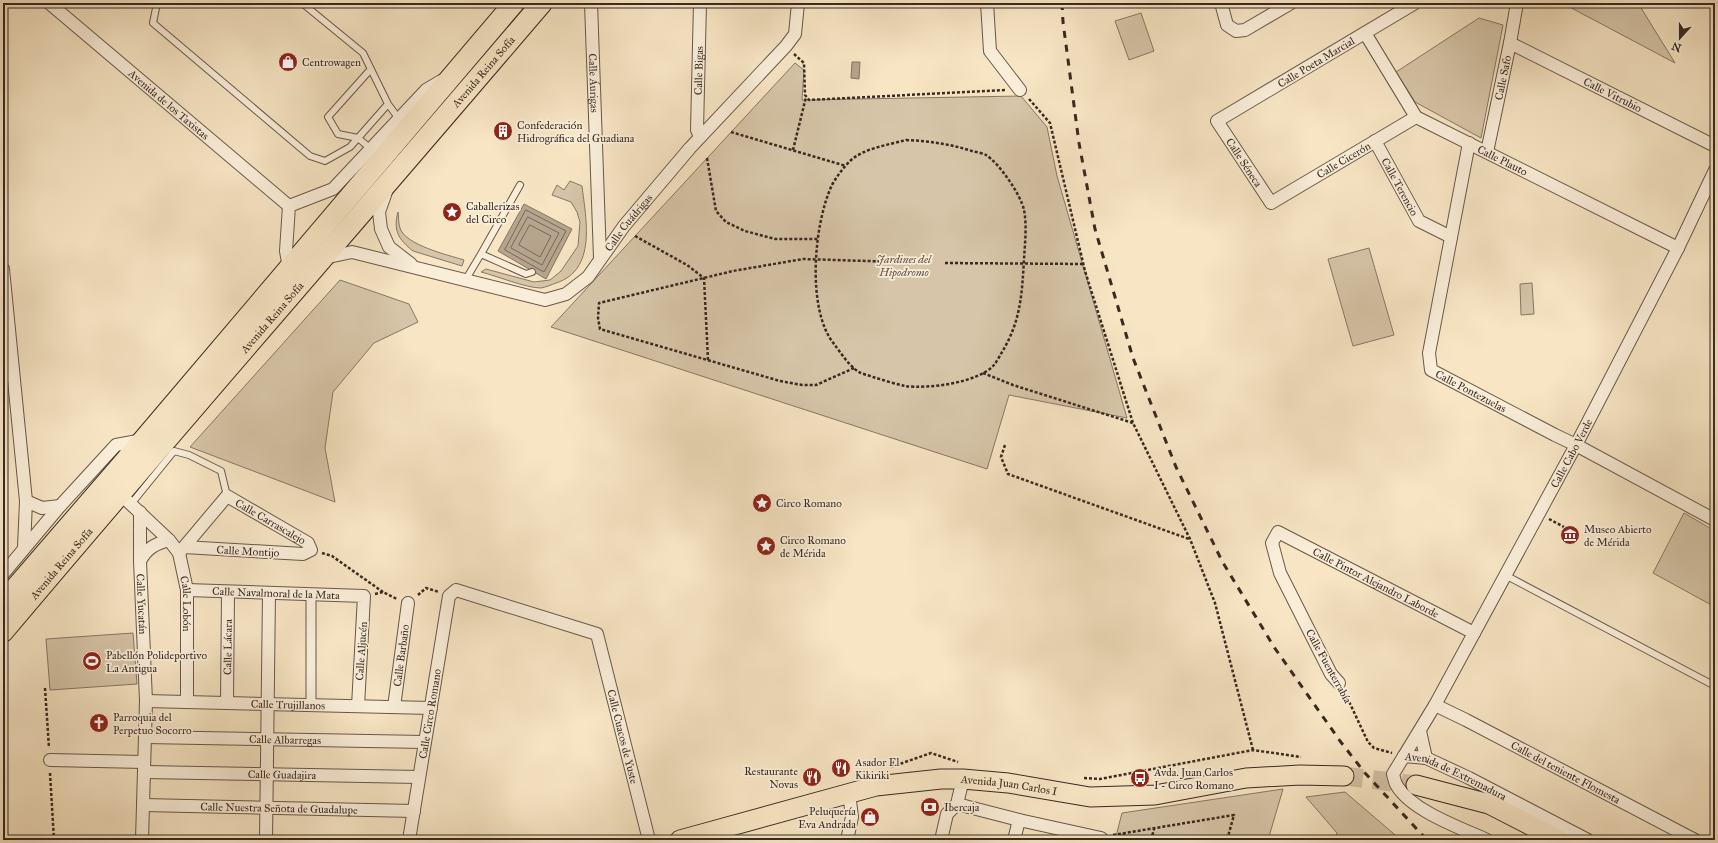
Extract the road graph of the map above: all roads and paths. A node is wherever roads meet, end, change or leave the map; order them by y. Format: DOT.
graph roads {
  1 [pos="49,3"];
  2 [pos="157,3"];
  3 [pos="302,3"];
  4 [pos="514,3"];
  5 [pos="542,3"];
  6 [pos="591,3"];
  7 [pos="700,3"];
  8 [pos="798,3"];
  9 [pos="986,3"];
  10 [pos="1221,3"];
  11 [pos="1291,3"];
  12 [pos="1415,3"];
  13 [pos="1517,3"];
  14 [pos="60,7"];
  15 [pos="1365,33"];
  16 [pos="1510,43"];
  17 [pos="786,46"];
  18 [pos="370,70"];
  19 [pos="454,74"];
  20 [pos="1020,90"];
  21 [pos="806,97"];
  22 [pos="388,104"];
  23 [pos="1416,117"];
  24 [pos="399,119"];
  25 [pos="1217,121"];
  26 [pos="731,132"];
  27 [pos="700,137"];
  28 [pos="358,138"];
  29 [pos="1375,141"];
  30 [pos="1469,143"];
  31 [pos="1715,146"];
  32 [pos="370,149"];
  33 [pos="793,150"];
  34 [pos="1487,152"];
  35 [pos="707,158"];
  36 [pos="846,166"];
  37 [pos="1715,170"];
  38 [pos="388,184"];
  39 [pos="520,185"];
  40 [pos="1272,203"];
  41 [pos="289,206"];
  42 [pos="635,236"];
  43 [pos="1451,237"];
  44 [pos="818,239"];
  45 [pos="1678,248"];
  46 [pos="480,254"];
  47 [pos="324,258"];
  48 [pos="600,258"];
  49 [pos="816,260"];
  50 [pos="900,262"];
  51 [pos="945,263"];
  52 [pos="1024,263"];
  53 [pos="1083,264"];
  54 [pos="414,266"];
  55 [pos="289,268"];
  56 [pos="3,269"];
  57 [pos="532,272"];
  58 [pos="704,278"];
  59 [pos="466,279"];
  60 [pos="708,360"];
  61 [pos="854,368"];
  62 [pos="983,373"];
  63 [pos="1133,423"];
  64 [pos="143,440"];
  65 [pos="1005,445"];
  66 [pos="1576,445"];
  67 [pos="227,496"];
  68 [pos="26,501"];
  69 [pos="130,503"];
  70 [pos="60,506"];
  71 [pos="1715,520"];
  72 [pos="1278,532"];
  73 [pos="1190,539"];
  74 [pos="169,540"];
  75 [pos="24,548"];
  76 [pos="182,550"];
  77 [pos="311,550"];
  78 [pos="140,561"];
  79 [pos="3,574"];
  80 [pos="1506,575"];
  81 [pos="187,590"];
  82 [pos="456,590"];
  83 [pos="228,592"];
  84 [pos="383,592"];
  85 [pos="270,593"];
  86 [pos="311,595"];
  87 [pos="364,596"];
  88 [pos="3,602"];
  89 [pos="408,604"];
  90 [pos="3,632"];
  91 [pos="1474,633"];
  92 [pos="1339,683"];
  93 [pos="1715,686"];
  94 [pos="146,701"];
  95 [pos="188,702"];
  96 [pos="227,703"];
  97 [pos="268,704"];
  98 [pos="310,705"];
  99 [pos="1435,705"];
  100 [pos="358,706"];
  101 [pos="394,707"];
  102 [pos="431,708"];
  103 [pos="1420,731"];
  104 [pos="145,737"];
  105 [pos="268,739"];
  106 [pos="425,742"];
  107 [pos="1253,750"];
  108 [pos="1404,756"];
  109 [pos="1304,758"];
  110 [pos="1426,758"];
  111 [pos="50,760"];
  112 [pos="144,767"];
  113 [pos="964,772"];
  114 [pos="267,774"];
  115 [pos="1344,776"];
  116 [pos="419,777"];
  117 [pos="1078,778"];
  118 [pos="1416,785"];
  119 [pos="876,786"];
  120 [pos="849,793"];
  121 [pos="957,804"];
  122 [pos="143,805"];
  123 [pos="267,808"];
  124 [pos="414,811"];
  125 [pos="1019,820"];
  126 [pos="1154,829"];
  127 [pos="1124,834"];
  128 [pos="1101,839"];
  129 [pos="142,840"];
  130 [pos="266,840"];
  131 [pos="409,840"];
  132 [pos="649,840"];
  133 [pos="680,840"];
  134 [pos="847,840"];
  135 [pos="941,840"];
  136 [pos="1014,840"];
  137 [pos="1122,840"];
  138 [pos="1151,840"];
  139 [pos="1227,840"];
  140 [pos="1487,840"];
  141 [pos="1559,840"];
  142 [pos="1588,840"];
  143 [pos="1695,840"];
  1 -- 14 [label="street, Avenida de los Taxistas"];
  2 -- 28 [label="lane"];
  3 -- 18 [label="lane"];
  4 -- 19 [label="highway, Avenida Reina Sofía"];
  5 -- 38 [label="highway, Avenida Reina Sofía"];
  6 -- 48 [label="street, Calle Áurigas"];
  7 -- 27 [label="street, Calle Bigas"];
  8 -- 17 [label="street, Calle Cuádrigas"];
  9 -- 20 [label="street"];
  10 -- 11 [label="street"];
  12 -- 15 [label="street, Calle Poeta Marcial"];
  13 -- 16 [label="street, Calle Safo"];
  14 -- 41 [label="street, Avenida de los Taxistas"];
  15 -- 23 [label="street"];
  15 -- 25 [label="street, Calle Poeta Marcial"];
  16 -- 31 [label="street, Calle Vitrubio"];
  16 -- 34 [label="street, Calle Safo"];
  17 -- 21 [label="path"];
  17 -- 27 [label="street, Calle Cuádrigas"];
  18 -- 22 [label="lane"];
  18 -- 28 [label="lane"];
  19 -- 24 [label="street"];
  19 -- 55 [label="highway, Avenida Reina Sofía"];
  20 -- 21 [label="path"];
  20 -- 53 [label="path"];
  21 -- 33 [label="path"];
  22 -- 24 [label="lane"];
  22 -- 28 [label="lane"];
  23 -- 29 [label="street, Calle Cicerón"];
  23 -- 30 [label="street, Calle Plauto"];
  24 -- 32 [label="street"];
  25 -- 40 [label="street, Calle Séneca"];
  26 -- 33 [label="path"];
  27 -- 48 [label="street, Calle Cuádrigas"];
  28 -- 32 [label="lane"];
  29 -- 40 [label="street, Calle Cicerón"];
  29 -- 43 [label="street, Calle Terencio"];
  30 -- 34 [label="street, Calle Plauto"];
  30 -- 43 [label="street, Calle Pontezuelas"];
  32 -- 41 [label="street"];
  33 -- 36 [label="path"];
  34 -- 45 [label="street, Calle Plauto"];
  35 -- 44 [label="path"];
  36 -- 44 [label="path"];
  36 -- 52 [label="path"];
  37 -- 45 [label="street, Calle Cabo Verde"];
  38 -- 47 [label="highway, Avenida Reina Sofía"];
  38 -- 54 [label="street, Calle Cuádrigas"];
  39 -- 46 [label="lane"];
  41 -- 55 [label="street"];
  42 -- 58 [label="path"];
  43 -- 66 [label="street, Calle Pontezuelas"];
  44 -- 49 [label="path"];
  45 -- 66 [label="street, Calle Cabo Verde"];
  46 -- 57 [label="lane"];
  46 -- 59 [label="lane"];
  47 -- 54 [label="street, Calle Cuádrigas"];
  47 -- 69 [label="highway, Avenida Reina Sofía"];
  48 -- 59 [label="street, Calle Cuádrigas"];
  49 -- 50 [label="path"];
  49 -- 58 [label="path"];
  49 -- 61 [label="path"];
  51 -- 52 [label="path"];
  52 -- 53 [label="path"];
  52 -- 62 [label="path"];
  53 -- 63 [label="path"];
  54 -- 59 [label="street, Calle Cuádrigas"];
  55 -- 64 [label="highway, Avenida Reina Sofía"];
  56 -- 68 [label="street"];
  58 -- 60 [label="path"];
  58 -- 60 [label="path"];
  60 -- 61 [label="path"];
  61 -- 62 [label="path"];
  62 -- 63 [label="path"];
  63 -- 73 [label="path"];
  64 -- 70 [label="street"];
  64 -- 88 [label="highway, Avenida Reina Sofía"];
  65 -- 73 [label="path"];
  66 -- 71 [label="street, Calle Pontezuelas"];
  66 -- 80 [label="street, Calle Cabo Verde"];
  67 -- 69 [label="lane"];
  67 -- 76 [label="street"];
  67 -- 77 [label="street, Calle Carrascalejo"];
  68 -- 70 [label="street"];
  68 -- 75 [label="street"];
  69 -- 74 [label="street, Calle Lobón"];
  69 -- 78 [label="street, Calle Yucatán"];
  69 -- 90 [label="highway, Avenida Reina Sofía"];
  70 -- 75 [label="street"];
  72 -- 91 [label="street, Calle Pintor Alejandro Laborde"];
  72 -- 92 [label="street, Calle Fuenterrabía"];
  73 -- 107 [label="path"];
  74 -- 76 [label="street, Calle Lobón"];
  74 -- 78 [label="street"];
  75 -- 79 [label="street"];
  76 -- 77 [label="street, Calle Montijo"];
  76 -- 81 [label="street, Calle Lobón"];
  77 -- 84 [label="path"];
  78 -- 94 [label="street, Calle Yucatán"];
  80 -- 91 [label="street, Calle Cabo Verde"];
  80 -- 93 [label="lane"];
  81 -- 83 [label="street, Calle Navalmoral de la Mata"];
  81 -- 95 [label="street, Calle Lobón"];
  82 -- 102 [label="street, Calle Circo Romano"];
  82 -- 132 [label="street, Calle Cuacos de Yuste"];
  83 -- 85 [label="street, Calle Navalmoral de la Mata"];
  83 -- 96 [label="street, Calle Lácara"];
  85 -- 86 [label="street, Calle Navalmoral de la Mata"];
  85 -- 97 [label="street"];
  86 -- 87 [label="street, Calle Navalmoral de la Mata"];
  86 -- 98 [label="street"];
  87 -- 100 [label="street, Calle Aljucén"];
  89 -- 101 [label="street, Calle Barbaño"];
  91 -- 99 [label="street, Calle Cabo Verde"];
  92 -- 108 [label="path, Calle Fuenterrabía"];
  94 -- 95 [label="street, Calle Trujillanos"];
  94 -- 104 [label="street, Calle Yucatán"];
  95 -- 96 [label="street, Calle Trujillanos"];
  96 -- 97 [label="street, Calle Trujillanos"];
  97 -- 98 [label="street, Calle Trujillanos"];
  97 -- 105 [label="street"];
  98 -- 100 [label="street, Calle Trujillanos"];
  99 -- 103 [label="street, Calle Cabo Verde"];
  99 -- 143 [label="street, Calle del teniente Flomesta"];
  100 -- 101 [label="street, Calle Trujillanos"];
  101 -- 102 [label="street, Calle Trujillanos"];
  102 -- 106 [label="street, Calle Circo Romano"];
  103 -- 108 [label="street, Calle Cabo Verde"];
  103 -- 110 [label="street"];
  104 -- 105 [label="street, Calle Albarregas"];
  104 -- 112 [label="street, Calle Yucatán"];
  105 -- 106 [label="street, Calle Albarregas"];
  105 -- 114 [label="street"];
  106 -- 116 [label="street, Calle Circo Romano"];
  107 -- 109 [label="path"];
  107 -- 117 [label="path"];
  108 -- 110 [label="street, Avenida de Extremadura"];
  108 -- 140 [label="street, Avenida de Extremadura"];
  110 -- 142 [label="street, Avenida de Extremadura"];
  111 -- 112 [label="street, Calle Guadajira"];
  112 -- 114 [label="street, Calle Guadajira"];
  112 -- 122 [label="street, Calle Yucatán"];
  113 -- 115 [label="main road, Avenida Juan Carlos I"];
  113 -- 119 [label="main road, Avenida Juan Carlos I"];
  113 -- 119 [label="path"];
  113 -- 121 [label="street"];
  114 -- 116 [label="street, Calle Guadajira"];
  114 -- 123 [label="street"];
  116 -- 124 [label="street, Calle Circo Romano"];
  118 -- 141 [label="main road, Avenida de Extremadura"];
  119 -- 120 [label="main road, Avenida Juan Carlos I"];
  120 -- 133 [label="main road, Avenida Juan Carlos I"];
  120 -- 134 [label="street"];
  121 -- 125 [label="street"];
  121 -- 135 [label="street"];
  122 -- 123 [label="street, Calle Nuestra Señota de Guadalupe"];
  122 -- 129 [label="street, Calle Yucatán"];
  123 -- 124 [label="street, Calle Nuestra Señota de Guadalupe"];
  123 -- 130 [label="street"];
  124 -- 131 [label="street, Calle Circo Romano"];
  125 -- 128 [label="street"];
  125 -- 136 [label="street"];
  126 -- 127 [label="path"];
  126 -- 138 [label="path"];
  126 -- 139 [label="path"];
  127 -- 128 [label="path"];
  127 -- 137 [label="path"];
}
